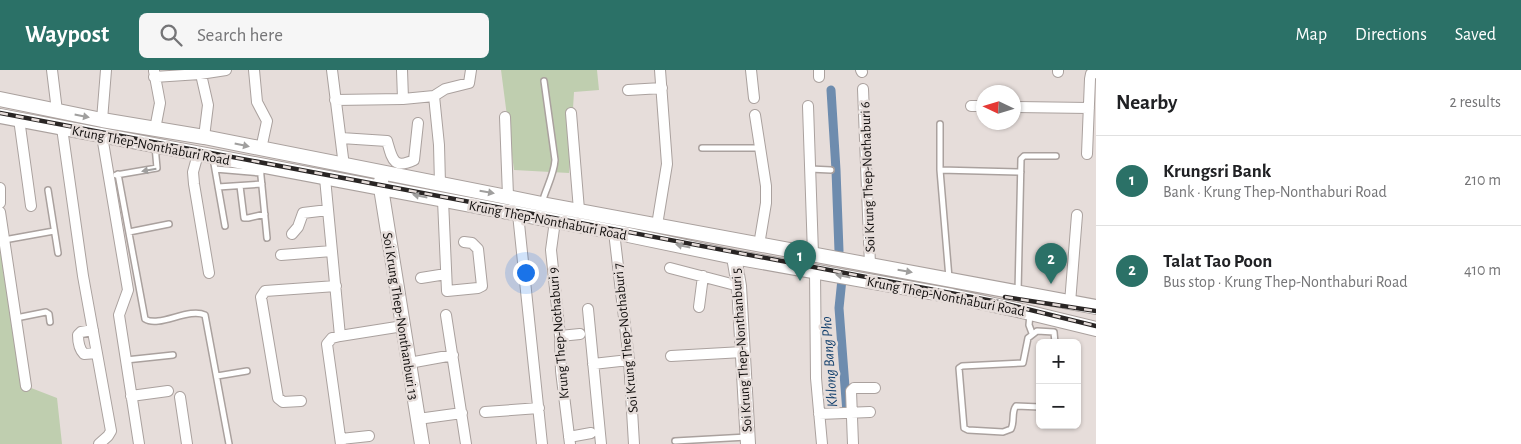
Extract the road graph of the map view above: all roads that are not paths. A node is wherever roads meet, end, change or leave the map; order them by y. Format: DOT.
graph roads {
  1 [pos="52,70"];
  2 [pos="106,70"];
  3 [pos="226,70"];
  4 [pos="254,70"];
  5 [pos="332,70"];
  6 [pos="402,70"];
  7 [pos="471,70"];
  8 [pos="660,70"];
  9 [pos="751,70"];
  10 [pos="200,72"];
  11 [pos="154,73"];
  12 [pos="1096,73"];
  13 [pos="544,81"];
  14 [pos="662,88"];
  15 [pos="863,89"];
  16 [pos="628,90"];
  17 [pos="434,96"];
  18 [pos="754,98"];
  19 [pos="0,99"];
  20 [pos="403,99"];
  21 [pos="336,100"];
  22 [pos="808,106"];
  23 [pos="971,106"];
  24 [pos="976,106"];
  25 [pos="1021,107"];
  26 [pos="1089,108"];
  27 [pos="57,111"];
  28 [pos="571,113"];
  29 [pos="0,116"];
  30 [pos="755,116"];
  31 [pos="505,117"];
  32 [pos="19,119"];
  33 [pos="102,120"];
  34 [pos="418,123"];
  35 [pos="940,124"];
  36 [pos="62,128"];
  37 [pos="155,128"];
  38 [pos="102,136"];
  39 [pos="204,137"];
  40 [pos="341,138"];
  41 [pos="155,146"];
  42 [pos="702,148"];
  43 [pos="760,148"];
  44 [pos="261,149"];
  45 [pos="198,154"];
  46 [pos="1087,154"];
  47 [pos="1056,156"];
  48 [pos="214,163"];
  49 [pos="344,166"];
  50 [pos="261,169"];
  51 [pos="810,170"];
  52 [pos="831,170"];
  53 [pos="940,170"];
  54 [pos="1021,172"];
  55 [pos="382,173"];
  56 [pos="113,175"];
  57 [pos="325,178"];
  58 [pos="262,184"];
  59 [pos="440,184"];
  60 [pos="240,186"];
  61 [pos="218,187"];
  62 [pos="0,188"];
  63 [pos="380,188"];
  64 [pos="48,190"];
  65 [pos="508,196"];
  66 [pos="443,200"];
  67 [pos="0,203"];
  68 [pos="542,204"];
  69 [pos="31,206"];
  70 [pos="328,210"];
  71 [pos="579,210"];
  72 [pos="0,212"];
  73 [pos="265,214"];
  74 [pos="518,214"];
  75 [pos="1077,215"];
  76 [pos="555,221"];
  77 [pos="169,224"];
  78 [pos="658,225"];
  79 [pos="225,226"];
  80 [pos="54,231"];
  81 [pos="129,232"];
  82 [pos="614,232"];
  83 [pos="292,234"];
  84 [pos="267,238"];
  85 [pos="4,240"];
  86 [pos="464,242"];
  87 [pos="760,245"];
  88 [pos="332,251"];
  89 [pos="58,253"];
  90 [pos="813,254"];
  91 [pos="281,255"];
  92 [pos="734,257"];
  93 [pos="870,265"];
  94 [pos="670,268"];
  95 [pos="812,270"];
  96 [pos="209,272"];
  97 [pos="446,274"];
  98 [pos="703,276"];
  99 [pos="421,278"];
  100 [pos="949,280"];
  101 [pos="336,286"];
  102 [pos="739,286"];
  103 [pos="1018,294"];
  104 [pos="1070,303"];
  105 [pos="699,307"];
  106 [pos="1096,307"];
  107 [pos="588,309"];
  108 [pos="1030,312"];
  109 [pos="446,314"];
  110 [pos="15,318"];
  111 [pos="50,322"];
  112 [pos="403,326"];
  113 [pos="1096,329"];
  114 [pos="93,330"];
  115 [pos="1032,333"];
  116 [pos="580,334"];
  117 [pos="340,336"];
  118 [pos="560,336"];
  119 [pos="1055,339"];
  120 [pos="743,352"];
  121 [pos="97,353"];
  122 [pos="173,355"];
  123 [pos="453,355"];
  124 [pos="670,356"];
  125 [pos="126,360"];
  126 [pos="629,360"];
  127 [pos="409,363"];
  128 [pos="593,364"];
  129 [pos="247,371"];
  130 [pos="218,376"];
  131 [pos="26,386"];
  132 [pos="875,388"];
  133 [pos="168,391"];
  134 [pos="131,396"];
  135 [pos="180,396"];
  136 [pos="301,401"];
  137 [pos="1036,407"];
  138 [pos="539,408"];
  139 [pos="485,412"];
  140 [pos="870,412"];
  141 [pos="462,413"];
  142 [pos="849,413"];
  143 [pos="819,414"];
  144 [pos="418,419"];
  145 [pos="591,433"];
  146 [pos="369,436"];
  147 [pos="570,440"];
  148 [pos="748,440"];
  149 [pos="675,441"];
  150 [pos="341,442"];
  151 [pos="99,444"];
  152 [pos="139,444"];
  153 [pos="185,444"];
  154 [pos="229,444"];
  155 [pos="422,444"];
  156 [pos="466,444"];
  157 [pos="542,444"];
  158 [pos="601,444"];
  159 [pos="634,444"];
  160 [pos="822,444"];
  161 [pos="852,444"];
  1 -- 27 [label="street"];
  2 -- 33 [label="street"];
  3 -- 10 [label="street"];
  4 -- 44 [label="street"];
  5 -- 21 [label="street"];
  6 -- 20 [label="street"];
  7 -- 17 [label="street"];
  8 -- 14 [label="street"];
  9 -- 18 [label="street"];
  10 -- 11 [label="street"];
  10 -- 39 [label="street"];
  11 -- 37 [label="street"];
  12 -- 26 [label="street"];
  13 -- 68 [label="lane"];
  14 -- 16 [label="street"];
  14 -- 78 [label="street"];
  15 -- 93 [label="street, Soi Krung Thep-Nothaburi 6"];
  17 -- 20 [label="street"];
  17 -- 59 [label="street"];
  19 -- 27 [label="main road, Krung Thep-Nonthaburi Road"];
  20 -- 21 [label="street"];
  21 -- 40 [label="street"];
  22 -- 51 [label="street"];
  23 -- 24 [label="street"];
  25 -- 26 [label="street"];
  26 -- 46 [label="street"];
  27 -- 33 [label="main road, Krung Thep-Nonthaburi Road, one-way"];
  28 -- 71 [label="street"];
  29 -- 32 [label="main road, Krung Thep-Nonthaburi Road"];
  30 -- 43 [label="street"];
  31 -- 65 [label="street"];
  32 -- 36 [label="main road, Krung Thep-Nonthaburi Road"];
  32 -- 69 [label="street"];
  33 -- 37 [label="main road, Krung Thep-Nonthaburi Road"];
  33 -- 38 [label="main road"];
  34 -- 40 [label="street"];
  35 -- 53 [label="lane"];
  36 -- 38 [label="main road, Krung Thep-Nonthaburi Road"];
  36 -- 114 [label="street"];
  37 -- 39 [label="main road, Krung Thep-Nonthaburi Road"];
  38 -- 41 [label="main road, Krung Thep-Nonthaburi Road"];
  38 -- 56 [label="street"];
  39 -- 44 [label="main road, Krung Thep-Nonthaburi Road, one-way"];
  40 -- 49 [label="street"];
  41 -- 45 [label="main road, Krung Thep-Nonthaburi Road"];
  41 -- 56 [label="lane, one-way"];
  42 -- 43 [label="lane"];
  43 -- 87 [label="street"];
  44 -- 49 [label="main road, Krung Thep-Nonthaburi Road"];
  45 -- 48 [label="main road, Krung Thep-Nonthaburi Road"];
  45 -- 96 [label="street"];
  47 -- 54 [label="lane"];
  48 -- 50 [label="main road, Krung Thep-Nonthaburi Road"];
  48 -- 61 [label="lane"];
  49 -- 55 [label="main road, Krung Thep-Nonthaburi Road"];
  50 -- 57 [label="main road, Krung Thep-Nonthaburi Road"];
  50 -- 58 [label="lane"];
  51 -- 52 [label="lane"];
  51 -- 90 [label="street"];
  53 -- 54 [label="lane"];
  53 -- 100 [label="lane"];
  54 -- 103 [label="lane"];
  55 -- 59 [label="main road, Krung Thep-Nonthaburi Road"];
  55 -- 63 [label="main road, Soi Krung Thep-Nonthanburi 13"];
  56 -- 81 [label="lane"];
  56 -- 125 [label="street"];
  57 -- 63 [label="main road, Krung Thep-Nonthaburi Road"];
  57 -- 70 [label="street"];
  58 -- 60 [label="lane"];
  58 -- 73 [label="lane"];
  59 -- 65 [label="main road, Krung Thep-Nonthaburi Road, one-way"];
  60 -- 61 [label="lane"];
  60 -- 73 [label="lane"];
  61 -- 79 [label="lane"];
  62 -- 67 [label="street"];
  66 -- 63 [label="main road, Krung Thep-Nonthaburi Road, one-way"];
  63 -- 112 [label="main road, Soi Krung Thep-Nonthanburi 13"];
  64 -- 80 [label="lane"];
  65 -- 68 [label="main road, Krung Thep-Nonthaburi Road"];
  66 -- 74 [label="main road, Krung Thep-Nonthaburi Road"];
  66 -- 97 [label="street"];
  68 -- 71 [label="main road, Krung Thep-Nonthaburi Road"];
  70 -- 83 [label="street"];
  70 -- 88 [label="street"];
  71 -- 78 [label="main road, Krung Thep-Nonthaburi Road"];
  72 -- 85 [label="street"];
  73 -- 84 [label="lane"];
  74 -- 76 [label="main road, Krung Thep-Nonthaburi Road"];
  74 -- 138 [label="street"];
  75 -- 104 [label="street"];
  76 -- 82 [label="main road, Krung Thep-Nonthaburi Road"];
  76 -- 118 [label="street, Krung Thep-Nothaburi 9"];
  77 -- 81 [label="lane"];
  78 -- 87 [label="main road, Krung Thep-Nonthaburi Road"];
  80 -- 85 [label="lane"];
  80 -- 89 [label="lane"];
  81 -- 130 [label="lane"];
  92 -- 82 [label="main road, Krung Thep-Nonthaburi Road, one-way"];
  82 -- 126 [label="street, Soi Krung Thep-Nothaburi 7"];
  85 -- 110 [label="street"];
  86 -- 97 [label="street"];
  87 -- 90 [label="main road, Krung Thep-Nonthaburi Road"];
  88 -- 91 [label="street"];
  88 -- 101 [label="street"];
  90 -- 93 [label="main road, Krung Thep-Nonthaburi Road"];
  90 -- 95 [label="main road"];
  92 -- 95 [label="main road, Krung Thep-Nonthaburi Road"];
  92 -- 102 [label="main road, Soi Krung Thep-Nonthanburi 5"];
  93 -- 100 [label="main road, Krung Thep-Nonthaburi Road, one-way"];
  94 -- 98 [label="street"];
  108 -- 95 [label="main road, Krung Thep-Nonthaburi Road, one-way"];
  95 -- 143 [label="street"];
  97 -- 99 [label="street"];
  98 -- 102 [label="street"];
  98 -- 105 [label="street"];
  100 -- 103 [label="main road, Krung Thep-Nonthaburi Road"];
  101 -- 117 [label="street"];
  101 -- 136 [label="street"];
  102 -- 120 [label="main road, Soi Krung Thep-Nonthanburi 5"];
  103 -- 104 [label="main road, Krung Thep-Nonthaburi Road"];
  104 -- 106 [label="main road, Krung Thep-Nonthaburi Road"];
  107 -- 128 [label="street"];
  108 -- 113 [label="main road, Krung Thep-Nonthaburi Road"];
  108 -- 115 [label="lane"];
  109 -- 123 [label="street"];
  110 -- 111 [label="lane"];
  110 -- 131 [label="street"];
  112 -- 117 [label="street"];
  112 -- 127 [label="main road, Soi Krung Thep-Nonthanburi 13"];
  114 -- 121 [label="street"];
  114 -- 121 [label="street"];
  115 -- 119 [label="lane"];
  115 -- 137 [label="lane"];
  116 -- 118 [label="street"];
  117 -- 150 [label="street"];
  118 -- 147 [label="street, Krung Thep-Nothaburi 9"];
  120 -- 124 [label="street"];
  120 -- 148 [label="main road, Soi Krung Thep-Nonthanburi 5"];
  121 -- 151 [label="street"];
  122 -- 125 [label="lane"];
  123 -- 127 [label="street"];
  123 -- 141 [label="street"];
  125 -- 134 [label="street"];
  126 -- 128 [label="street"];
  126 -- 159 [label="street, Soi Krung Thep-Nothaburi 7"];
  127 -- 144 [label="main road, Soi Krung Thep-Nonthanburi 13"];
  128 -- 158 [label="street"];
  129 -- 130 [label="lane"];
  130 -- 154 [label="lane"];
  132 -- 142 [label="street"];
  133 -- 134 [label="street"];
  134 -- 152 [label="street"];
  135 -- 153 [label="street"];
  138 -- 139 [label="street"];
  138 -- 157 [label="street"];
  140 -- 142 [label="street"];
  141 -- 144 [label="street"];
  141 -- 156 [label="street"];
  142 -- 143 [label="street"];
  142 -- 161 [label="street"];
  143 -- 160 [label="street"];
  144 -- 155 [label="main road, Soi Krung Thep-Nonthanburi 13"];
  145 -- 147 [label="street"];
  146 -- 150 [label="street"];
  148 -- 149 [label="lane"];
}
